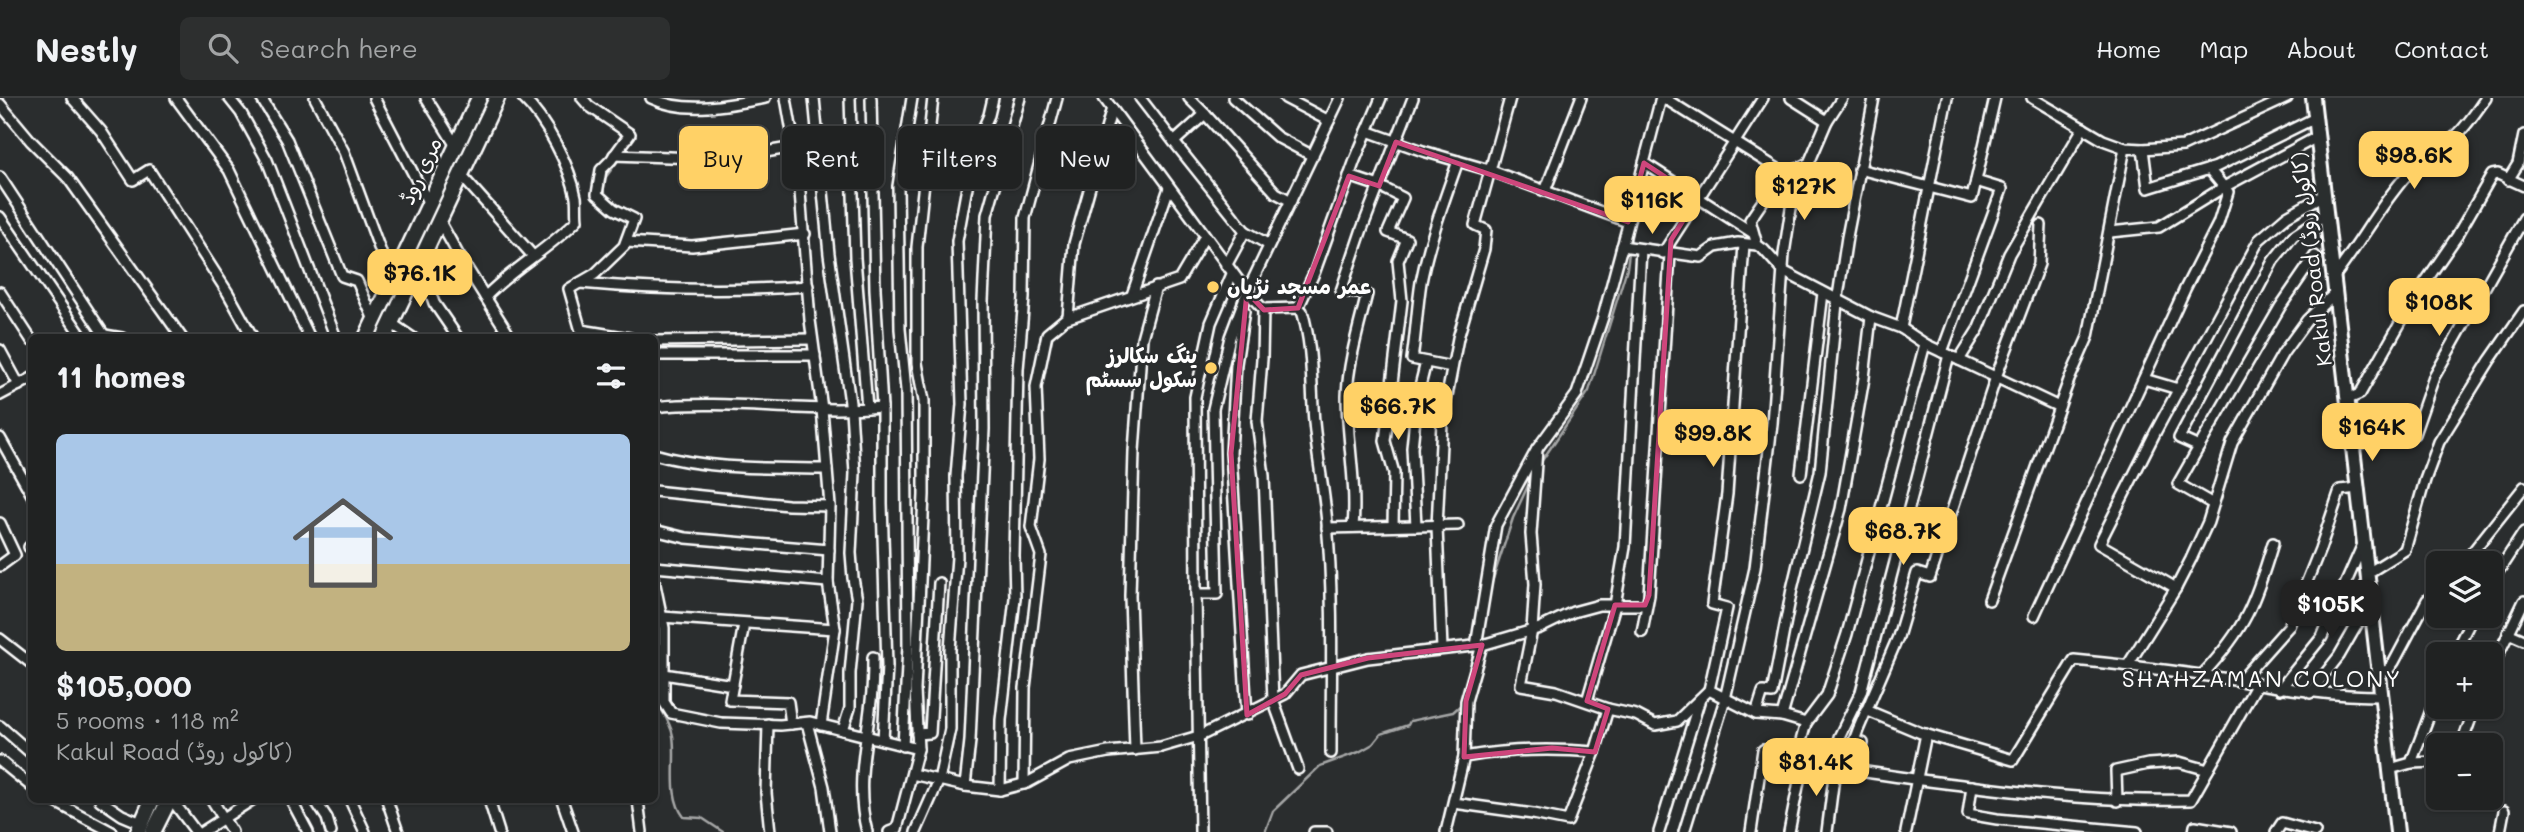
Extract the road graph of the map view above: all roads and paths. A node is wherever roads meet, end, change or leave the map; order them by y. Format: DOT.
graph roads {
  1 [pos="72,98"];
  2 [pos="176,98"];
  3 [pos="229,98"];
  4 [pos="261,98"];
  5 [pos="315,98"];
  6 [pos="374,98"];
  7 [pos="426,98"];
  8 [pos="479,98"];
  9 [pos="497,98"];
  10 [pos="523,98"];
  11 [pos="582,98"];
  12 [pos="651,98"];
  13 [pos="765,98"];
  14 [pos="786,98"];
  15 [pos="814,98"];
  16 [pos="850,98"];
  17 [pos="871,98"];
  18 [pos="912,98"];
  19 [pos="933,98"];
  20 [pos="993,98"];
  21 [pos="1020,98"];
  22 [pos="1057,98"];
  23 [pos="1104,98"];
  24 [pos="1140,98"];
  25 [pos="1189,98"];
  26 [pos="1233,98"];
  27 [pos="1285,98"];
  28 [pos="1340,98"];
  29 [pos="1381,98"];
  30 [pos="1413,98"];
  31 [pos="1510,98"];
  32 [pos="1581,98"];
  33 [pos="1663,98"];
  34 [pos="1763,98"];
  35 [pos="1791,98"];
  36 [pos="1842,98"];
  37 [pos="1874,98"];
  38 [pos="1947,98"];
  39 [pos="1995,98"];
  40 [pos="2032,98"];
  41 [pos="2287,98"];
  42 [pos="2313,98"];
  43 [pos="2486,98"];
  44 [pos="720,102"];
  45 [pos="0,104"];
  46 [pos="1112,108"];
  47 [pos="1205,114"];
  48 [pos="2315,118"];
  49 [pos="1329,121"];
  50 [pos="1827,121"];
  51 [pos="791,126"];
  52 [pos="2083,128"];
  53 [pos="1367,131"];
  54 [pos="2524,135"];
  55 [pos="2317,137"];
  56 [pos="1174,142"];
  57 [pos="1396,142"];
  58 [pos="1733,142"];
  59 [pos="456,146"];
  60 [pos="2125,148"];
  61 [pos="782,149"];
  62 [pos="2143,149"];
  63 [pos="614,155"];
  64 [pos="1312,156"];
  65 [pos="1458,161"];
  66 [pos="1643,163"];
  67 [pos="1797,169"];
  68 [pos="1859,169"];
  69 [pos="2209,169"];
  70 [pos="1489,170"];
  71 [pos="460,174"];
  72 [pos="1786,174"];
  73 [pos="1349,176"];
  74 [pos="0,177"];
  75 [pos="2508,180"];
  76 [pos="1976,181"];
  77 [pos="1379,186"];
  78 [pos="1930,186"];
  79 [pos="2524,186"];
  80 [pos="2224,187"];
  81 [pos="1169,188"];
  82 [pos="800,189"];
  83 [pos="1545,191"];
  84 [pos="2324,195"];
  85 [pos="1697,198"];
  86 [pos="1291,201"];
  87 [pos="429,204"];
  88 [pos="2326,214"];
  89 [pos="0,217"];
  90 [pos="2524,218"];
  91 [pos="439,220"];
  92 [pos="1628,222"];
  93 [pos="2041,225"];
  94 [pos="1245,231"];
  95 [pos="2110,232"];
  96 [pos="1753,233"];
  97 [pos="805,234"];
  98 [pos="1205,236"];
  99 [pos="626,242"];
  100 [pos="1269,244"];
  101 [pos="1744,244"];
  102 [pos="1757,245"];
  103 [pos="1641,249"];
  104 [pos="1621,251"];
  105 [pos="1666,253"];
  106 [pos="533,256"];
  107 [pos="2315,256"];
  108 [pos="420,261"];
  109 [pos="1229,270"];
  110 [pos="1783,271"];
  111 [pos="397,272"];
  112 [pos="2333,278"];
  113 [pos="580,283"];
  114 [pos="808,286"];
  115 [pos="1156,287"];
  116 [pos="0,292"];
  117 [pos="1247,292"];
  118 [pos="1823,293"];
  119 [pos="2335,293"];
  120 [pos="1132,295"];
  121 [pos="485,296"];
  122 [pos="1838,300"];
  123 [pos="1298,308"];
  124 [pos="1263,309"];
  125 [pos="2524,311"];
  126 [pos="1068,317"];
  127 [pos="1871,317"];
  128 [pos="374,320"];
  129 [pos="391,323"];
  130 [pos="1901,328"];
  131 [pos="80,334"];
  132 [pos="101,334"];
  133 [pos="179,334"];
  134 [pos="251,334"];
  135 [pos="308,334"];
  136 [pos="334,334"];
  137 [pos="368,334"];
  138 [pos="386,334"];
  139 [pos="407,334"];
  140 [pos="454,334"];
  141 [pos="509,334"];
  142 [pos="582,334"];
  143 [pos="28,335"];
  144 [pos="812,339"];
  145 [pos="658,341"];
  146 [pos="1925,344"];
  147 [pos="0,350"];
  148 [pos="1946,354"];
  149 [pos="658,355"];
  150 [pos="815,355"];
  151 [pos="1959,360"];
  152 [pos="1426,362"];
  153 [pos="1452,367"];
  154 [pos="1996,377"];
  155 [pos="2144,379"];
  156 [pos="28,380"];
  157 [pos="19,385"];
  158 [pos="2178,389"];
  159 [pos="0,395"];
  160 [pos="2348,399"];
  161 [pos="658,407"];
  162 [pos="882,407"];
  163 [pos="2059,407"];
  164 [pos="867,408"];
  165 [pos="822,409"];
  166 [pos="851,410"];
  167 [pos="0,438"];
  168 [pos="2353,444"];
  169 [pos="2199,447"];
  170 [pos="1537,449"];
  171 [pos="658,455"];
  172 [pos="827,469"];
  173 [pos="1801,474"];
  174 [pos="2524,487"];
  175 [pos="28,488"];
  176 [pos="2358,488"];
  177 [pos="658,491"];
  178 [pos="2213,504"];
  179 [pos="830,506"];
  180 [pos="0,523"];
  181 [pos="1437,525"];
  182 [pos="1458,525"];
  183 [pos="1393,526"];
  184 [pos="1416,526"];
  185 [pos="1353,527"];
  186 [pos="1327,528"];
  187 [pos="658,531"];
  188 [pos="2524,532"];
  189 [pos="2273,542"];
  190 [pos="2364,542"];
  191 [pos="829,550"];
  192 [pos="2473,551"];
  193 [pos="2503,564"];
  194 [pos="0,566"];
  195 [pos="658,567"];
  196 [pos="2368,573"];
  197 [pos="828,582"];
  198 [pos="939,583"];
  199 [pos="2176,587"];
  200 [pos="1196,594"];
  201 [pos="658,598"];
  202 [pos="1989,600"];
  203 [pos="2371,600"];
  204 [pos="2524,601"];
  205 [pos="2426,602"];
  206 [pos="1615,605"];
  207 [pos="1646,605"];
  208 [pos="2034,616"];
  209 [pos="662,617"];
  210 [pos="744,624"];
  211 [pos="835,629"];
  212 [pos="1532,630"];
  213 [pos="1642,632"];
  214 [pos="2508,633"];
  215 [pos="0,639"];
  216 [pos="2524,639"];
  217 [pos="2503,644"];
  218 [pos="1479,645"];
  219 [pos="1442,649"];
  220 [pos="873,657"];
  221 [pos="28,661"];
  222 [pos="2127,665"];
  223 [pos="1331,667"];
  224 [pos="664,674"];
  225 [pos="2379,674"];
  226 [pos="2202,675"];
  227 [pos="2241,681"];
  228 [pos="2257,684"];
  229 [pos="733,685"];
  230 [pos="2280,689"];
  231 [pos="1709,690"];
  232 [pos="2310,693"];
  233 [pos="2382,696"];
  234 [pos="1701,698"];
  235 [pos="1724,699"];
  236 [pos="1273,700"];
  237 [pos="1587,701"];
  238 [pos="1608,709"];
  239 [pos="1866,709"];
  240 [pos="1756,713"];
  241 [pos="1247,715"];
  242 [pos="1782,716"];
  243 [pos="2428,719"];
  244 [pos="807,723"];
  245 [pos="1806,723"];
  246 [pos="768,724"];
  247 [pos="791,724"];
  248 [pos="821,725"];
  249 [pos="0,727"];
  250 [pos="843,730"];
  251 [pos="917,734"];
  252 [pos="1926,734"];
  253 [pos="865,735"];
  254 [pos="1199,736"];
  255 [pos="883,740"];
  256 [pos="903,747"];
  257 [pos="918,749"];
  258 [pos="1135,750"];
  259 [pos="28,751"];
  260 [pos="1595,752"];
  261 [pos="1331,753"];
  262 [pos="1464,757"];
  263 [pos="1799,760"];
  264 [pos="0,761"];
  265 [pos="2426,762"];
  266 [pos="2411,763"];
  267 [pos="1834,767"];
  268 [pos="1298,769"];
  269 [pos="2390,769"];
  270 [pos="2208,771"];
  271 [pos="1857,772"];
  272 [pos="912,774"];
  273 [pos="1915,779"];
  274 [pos="939,780"];
  275 [pos="28,784"];
  276 [pos="1024,784"];
  277 [pos="965,786"];
  278 [pos="1972,786"];
  279 [pos="1000,790"];
  280 [pos="2117,801"];
  281 [pos="58,803"];
  282 [pos="104,803"];
  283 [pos="151,803"];
  284 [pos="167,803"];
  285 [pos="172,803"];
  286 [pos="214,803"];
  287 [pos="247,803"];
  288 [pos="292,803"];
  289 [pos="317,803"];
  290 [pos="351,803"];
  291 [pos="388,803"];
  292 [pos="490,803"];
  293 [pos="563,803"];
  294 [pos="638,803"];
  295 [pos="1454,803"];
  296 [pos="2504,811"];
  297 [pos="223,817"];
  298 [pos="144,829"];
  299 [pos="112,832"];
  300 [pos="196,832"];
  301 [pos="202,832"];
  302 [pos="232,832"];
  303 [pos="308,832"];
  304 [pos="331,832"];
  305 [pos="365,832"];
  306 [pos="398,832"];
  307 [pos="499,832"];
  308 [pos="573,832"];
  309 [pos="642,832"];
  310 [pos="769,832"];
  311 [pos="831,832"];
  312 [pos="867,832"];
  313 [pos="889,832"];
  314 [pos="916,832"];
  315 [pos="1200,832"];
  316 [pos="1314,832"];
  317 [pos="1327,832"];
  318 [pos="1446,832"];
  319 [pos="1658,832"];
  320 [pos="1684,832"];
  321 [pos="1751,832"];
  322 [pos="1789,832"];
  323 [pos="1827,832"];
  324 [pos="1906,832"];
  325 [pos="2137,832"];
  326 [pos="2194,832"];
  327 [pos="2231,832"];
  328 [pos="2276,832"];
  329 [pos="2315,832"];
  330 [pos="2397,832"];
  331 [pos="2500,832"];
  1 -- 134 [label="street"];
  2 -- 135 [label="street"];
  3 -- 136 [label="street"];
  4 -- 128 [label="street"];
  5 -- 111 [label="street"];
  6 -- 87 [label="street"];
  7 -- 59 [label="street"];
  8 -- 59 [label="main road, مری روڈ"];
  9 -- 71 [label="main road, مری روڈ"];
  10 -- 106 [label="street"];
  11 -- 63 [label="street"];
  12 -- 44 [label="street"];
  13 -- 44 [label="street"];
  14 -- 51 [label="street"];
  15 -- 166 [label="street"];
  16 -- 164 [label="street"];
  17 -- 162 [label="street"];
  18 -- 256 [label="street"];
  19 -- 251 [label="street"];
  20 -- 274 [label="street"];
  21 -- 277 [label="street"];
  22 -- 279 [label="street"];
  23 -- 46 [label="street"];
  24 -- 56 [label="street"];
  25 -- 47 [label="street"];
  26 -- 64 [label="street"];
  27 -- 49 [label="street"];
  28 -- 49 [label="street"];
  29 -- 53 [label="street"];
  30 -- 57 [label="street"];
  31 -- 70 [label="street"];
  32 -- 83 [label="street"];
  33 -- 58 [label="street"];
  33 -- 66 [label="street"];
  34 -- 58 [label="street"];
  35 -- 50 [label="street"];
  36 -- 50 [label="street"];
  37 -- 68 [label="street"];
  38 -- 78 [label="street"];
  39 -- 76 [label="street"];
  40 -- 52 [label="street"];
  41 -- 62 [label="street"];
  42 -- 48 [label="main road, Kakul Road (کاکول روڈ)"];
  43 -- 112 [label="street"];
  45 -- 133 [label="street"];
  46 -- 81 [label="street"];
  46 -- 126 [label="street"];
  47 -- 56 [label="street"];
  47 -- 86 [label="street"];
  48 -- 55 [label="main road, Kakul Road (کاکول روڈ)"];
  48 -- 69 [label="street"];
  49 -- 64 [label="street"];
  50 -- 67 [label="street"];
  52 -- 60 [label="street"];
  52 -- 151 [label="street"];
  53 -- 57 [label="street"];
  53 -- 73 [label="street"];
  54 -- 75 [label="street"];
  55 -- 80 [label="street"];
  55 -- 84 [label="main road, Kakul Road (کاکول روڈ)"];
  56 -- 94 [label="street"];
  57 -- 65 [label="street"];
  57 -- 77 [label="street"];
  58 -- 72 [label="street"];
  58 -- 85 [label="street"];
  59 -- 87 [label="main road, مری روڈ"];
  60 -- 62 [label="street"];
  60 -- 95 [label="street"];
  61 -- 63 [label="street"];
  62 -- 69 [label="street"];
  63 -- 99 [label="street"];
  64 -- 86 [label="street"];
  65 -- 70 [label="street"];
  65 -- 152 [label="street"];
  66 -- 85 [label="street"];
  66 -- 92 [label="street"];
  67 -- 72 [label="street"];
  67 -- 110 [label="street"];
  68 -- 78 [label="street"];
  68 -- 122 [label="street"];
  69 -- 80 [label="street"];
  70 -- 83 [label="street"];
  70 -- 153 [label="street"];
  71 -- 91 [label="main road, مری روڈ"];
  71 -- 106 [label="street"];
  72 -- 96 [label="street"];
  73 -- 77 [label="street"];
  73 -- 123 [label="street"];
  74 -- 132 [label="street"];
  75 -- 79 [label="street"];
  75 -- 160 [label="street"];
  76 -- 78 [label="street"];
  76 -- 148 [label="street"];
  77 -- 183 [label="street"];
  77 -- 185 [label="street"];
  78 -- 130 [label="street"];
  80 -- 95 [label="street"];
  80 -- 155 [label="street"];
  81 -- 98 [label="street"];
  81 -- 120 [label="street"];
  82 -- 97 [label="street"];
  83 -- 92 [label="street"];
  84 -- 88 [label="main road, Kakul Road (کاکول روڈ)"];
  84 -- 158 [label="street"];
  85 -- 96 [label="street"];
  85 -- 105 [label="street"];
  86 -- 100 [label="street"];
  87 -- 111 [label="main road, مری روڈ"];
  88 -- 112 [label="main road, Kakul Road (کاکول روڈ)"];
  88 -- 169 [label="street"];
  89 -- 131 [label="street"];
  90 -- 168 [label="street"];
  91 -- 108 [label="main road, مری روڈ"];
  91 -- 121 [label="street"];
  92 -- 104 [label="street"];
  93 -- 154 [label="street"];
  94 -- 100 [label="street"];
  94 -- 109 [label="street"];
  95 -- 163 [label="street"];
  96 -- 102 [label="street"];
  97 -- 99 [label="street"];
  97 -- 114 [label="street"];
  98 -- 109 [label="street"];
  98 -- 115 [label="street"];
  99 -- 113 [label="street"];
  100 -- 117 [label="street"];
  101 -- 102 [label="street"];
  101 -- 105 [label="street"];
  101 -- 231 [label="street"];
  102 -- 110 [label="street"];
  103 -- 104 [label="street"];
  103 -- 105 [label="street"];
  103 -- 206 [label="street"];
  104 -- 170 [label="street"];
  105 -- 207 [label="street"];
  106 -- 121 [label="street"];
  107 -- 169 [label="street"];
  108 -- 129 [label="main road, مری روڈ"];
  108 -- 140 [label="street"];
  109 -- 117 [label="street"];
  109 -- 200 [label="street"];
  110 -- 118 [label="street"];
  110 -- 235 [label="street"];
  111 -- 128 [label="main road, مری روڈ"];
  112 -- 119 [label="main road, Kakul Road (کاکول روڈ)"];
  113 -- 114 [label="street"];
  113 -- 142 [label="street"];
  114 -- 144 [label="street"];
  115 -- 120 [label="street"];
  115 -- 258 [label="street"];
  116 -- 143 [label="street"];
  117 -- 124 [label="street"];
  117 -- 200 [label="street"];
  117 -- 241 [label="street"];
  118 -- 122 [label="street"];
  118 -- 173 [label="street"];
  119 -- 160 [label="main road, Kakul Road (کاکول روڈ)"];
  119 -- 178 [label="street"];
  120 -- 126 [label="street"];
  121 -- 141 [label="street"];
  122 -- 127 [label="street"];
  122 -- 240 [label="street"];
  123 -- 124 [label="street"];
  123 -- 186 [label="street"];
  124 -- 236 [label="street"];
  125 -- 196 [label="street"];
  126 -- 276 [label="street"];
  127 -- 130 [label="street"];
  127 -- 242 [label="street"];
  128 -- 137 [label="main road, مری روڈ"];
  129 -- 138 [label="main road, مری روڈ"];
  129 -- 139 [label="street"];
  130 -- 146 [label="street"];
  144 -- 145 [label="street"];
  144 -- 150 [label="street"];
  146 -- 148 [label="street"];
  146 -- 245 [label="street"];
  147 -- 157 [label="street"];
  148 -- 151 [label="street"];
  148 -- 267 [label="street"];
  149 -- 150 [label="street"];
  150 -- 165 [label="street"];
  151 -- 154 [label="street"];
  152 -- 153 [label="street"];
  152 -- 184 [label="street"];
  153 -- 181 [label="street"];
  154 -- 163 [label="street"];
  154 -- 239 [label="street"];
  155 -- 158 [label="street"];
  155 -- 208 [label="street"];
  156 -- 157 [label="street"];
  157 -- 159 [label="street"];
  158 -- 199 [label="street"];
  160 -- 168 [label="main road, Kakul Road (کاکول روڈ)"];
  161 -- 165 [label="street"];
  162 -- 164 [label="street"];
  162 -- 255 [label="street"];
  163 -- 202 [label="street"];
  164 -- 166 [label="street"];
  165 -- 166 [label="street"];
  165 -- 172 [label="street"];
  166 -- 250 [label="street"];
  167 -- 175 [label="street"];
  168 -- 176 [label="main road, Kakul Road (کاکول روڈ)"];
  169 -- 178 [label="street"];
  170 -- 212 [label="street"];
  170 -- 218 [label="street"];
  171 -- 172 [label="street"];
  172 -- 179 [label="street"];
  174 -- 192 [label="street"];
  176 -- 190 [label="main road, Kakul Road (کاکول روڈ)"];
  176 -- 227 [label="street"];
  177 -- 179 [label="street"];
  178 -- 199 [label="street"];
  179 -- 191 [label="street"];
  180 -- 194 [label="street"];
  181 -- 182 [label="street"];
  181 -- 184 [label="street"];
  181 -- 219 [label="street"];
  183 -- 184 [label="street"];
  183 -- 185 [label="street"];
  185 -- 186 [label="street"];
  186 -- 223 [label="street"];
  187 -- 191 [label="street"];
  188 -- 193 [label="street"];
  189 -- 226 [label="street"];
  190 -- 196 [label="main road, Kakul Road (کاکول روڈ)"];
  190 -- 230 [label="street"];
  191 -- 197 [label="street"];
  195 -- 197 [label="street"];
  196 -- 203 [label="main road, Kakul Road (کاکول روڈ)"];
  197 -- 211 [label="street"];
  198 -- 251 [label="street"];
  199 -- 222 [label="street"];
  200 -- 254 [label="street"];
  201 -- 209 [label="street"];
  203 -- 225 [label="main road, Kakul Road (کاکول روڈ)"];
  203 -- 232 [label="street"];
  204 -- 214 [label="street"];
  205 -- 225 [label="street"];
  206 -- 207 [label="street"];
  206 -- 212 [label="street"];
  206 -- 237 [label="street"];
  207 -- 213 [label="street"];
  209 -- 210 [label="street"];
  209 -- 224 [label="street"];
  210 -- 211 [label="street"];
  210 -- 229 [label="street"];
  211 -- 248 [label="street"];
  212 -- 218 [label="street"];
  212 -- 237 [label="street"];
  214 -- 216 [label="street"];
  214 -- 217 [label="street"];
  215 -- 221 [label="street"];
  218 -- 219 [label="street"];
  218 -- 262 [label="street"];
  219 -- 223 [label="street"];
  220 -- 253 [label="street"];
  222 -- 226 [label="street"];
  222 -- 252 [label="street"];
  223 -- 236 [label="street"];
  223 -- 261 [label="street"];
  224 -- 229 [label="street"];
  224 -- 246 [label="street"];
  225 -- 233 [label="main road, Kakul Road (کاکول روڈ)"];
  226 -- 227 [label="street"];
  227 -- 228 [label="street"];
  228 -- 230 [label="street"];
  228 -- 270 [label="street"];
  229 -- 247 [label="street"];
  230 -- 232 [label="street"];
  231 -- 234 [label="street"];
  231 -- 235 [label="street"];
  232 -- 233 [label="street"];
  233 -- 269 [label="main road, Kakul Road (کاکول روڈ)"];
  234 -- 238 [label="street"];
  234 -- 319 [label="street"];
  235 -- 240 [label="street"];
  235 -- 320 [label="street"];
  236 -- 241 [label="street"];
  236 -- 268 [label="street"];
  237 -- 238 [label="street"];
  238 -- 260 [label="street"];
  239 -- 252 [label="street"];
  239 -- 271 [label="street"];
  240 -- 242 [label="street"];
  241 -- 254 [label="street"];
  242 -- 245 [label="street"];
  243 -- 266 [label="street"];
  244 -- 247 [label="street"];
  244 -- 248 [label="street"];
  244 -- 311 [label="street"];
  245 -- 263 [label="street"];
  246 -- 247 [label="street"];
  246 -- 310 [label="street"];
  248 -- 250 [label="street"];
  249 -- 259 [label="street"];
  250 -- 253 [label="street"];
  251 -- 257 [label="street"];
  252 -- 273 [label="street"];
  253 -- 255 [label="street"];
  253 -- 312 [label="street"];
  254 -- 258 [label="street"];
  254 -- 315 [label="street"];
  255 -- 256 [label="street"];
  256 -- 257 [label="street"];
  257 -- 272 [label="street"];
  258 -- 276 [label="street"];
  260 -- 262 [label="street"];
  260 -- 295 [label="street"];
  262 -- 295 [label="street"];
  263 -- 267 [label="street"];
  263 -- 321 [label="street"];
  263 -- 322 [label="street"];
  264 -- 275 [label="street"];
  265 -- 266 [label="street"];
  266 -- 269 [label="street"];
  267 -- 271 [label="street"];
  267 -- 323 [label="street"];
  269 -- 330 [label="main road, Kakul Road (کاکول روڈ)"];
  270 -- 280 [label="street"];
  270 -- 280 [label="street"];
  271 -- 273 [label="street"];
  272 -- 274 [label="street"];
  272 -- 313 [label="street"];
  273 -- 278 [label="street"];
  273 -- 324 [label="street"];
  274 -- 277 [label="street"];
  274 -- 314 [label="street"];
  276 -- 279 [label="street"];
  277 -- 279 [label="street"];
  278 -- 280 [label="street"];
  278 -- 325 [label="street"];
  281 -- 299 [label="street"];
  282 -- 298 [label="street"];
  283 -- 298 [label="main road"];
  284 -- 298 [label="main road"];
  285 -- 300 [label="street"];
  286 -- 297 [label="street"];
  287 -- 297 [label="street"];
  288 -- 303 [label="street"];
  289 -- 304 [label="street"];
  290 -- 305 [label="street"];
  291 -- 306 [label="street"];
  292 -- 307 [label="street"];
  293 -- 308 [label="street"];
  294 -- 309 [label="street"];
  295 -- 318 [label="street"];
  296 -- 331 [label="street"];
  297 -- 301 [label="street"];
  297 -- 302 [label="street"];
  316 -- 317 [label="street"];
  326 -- 327 [label="street"];
  328 -- 329 [label="street"];
}
